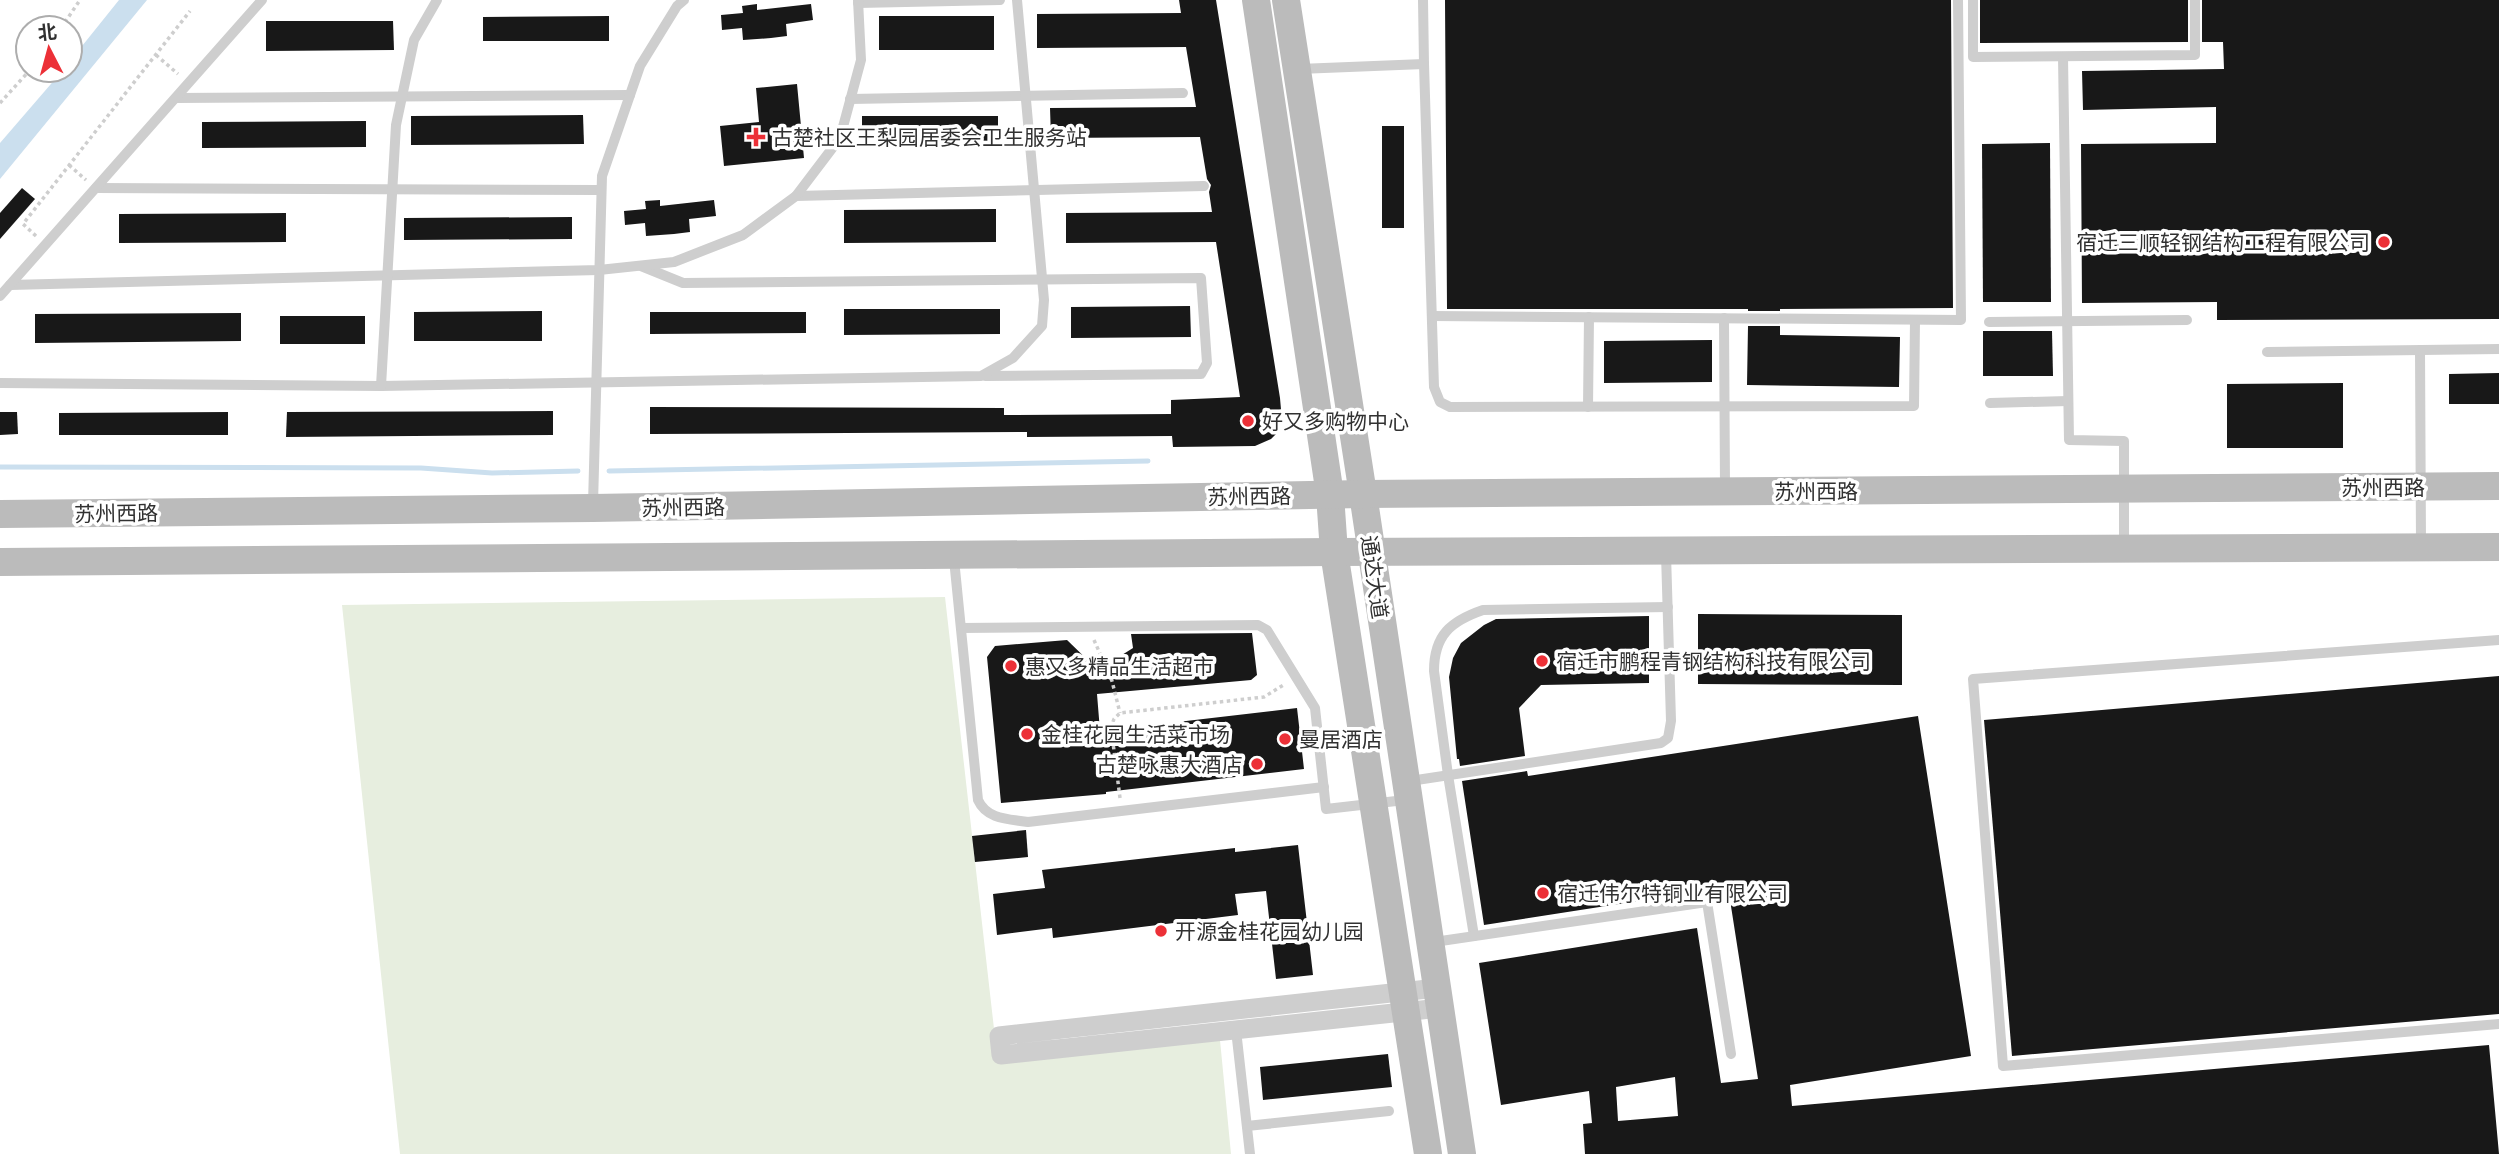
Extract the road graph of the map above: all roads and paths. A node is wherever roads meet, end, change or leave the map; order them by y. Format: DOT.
graph roads {
  1 [pos="262,0"];
  2 [pos="437,0"];
  3 [pos="684,0"];
  4 [pos="1000,0"];
  5 [pos="1017,0"];
  6 [pos="1256,0"];
  7 [pos="1286,0"];
  8 [pos="1423,0"];
  9 [pos="1958,0"];
  10 [pos="1973,0"];
  11 [pos="2195,0"];
  12 [pos="858,1"];
  13 [pos="190,11"];
  14 [pos="156,55"];
  15 [pos="2063,57"];
  16 [pos="1424,64"];
  17 [pos="1282,69"];
  18 [pos="189,83"];
  19 [pos="17,84"];
  20 [pos="1184,93"];
  21 [pos="630,95"];
  22 [pos="402,96"];
  23 [pos="1026,96"];
  24 [pos="176,98"];
  25 [pos="850,99"];
  26 [pos="0,103"];
  27 [pos="69,165"];
  28 [pos="1205,186"];
  29 [pos="96,188"];
  30 [pos="393,189"];
  31 [pos="601,190"];
  32 [pos="1034,190"];
  33 [pos="796,196"];
  34 [pos="45,245"];
  35 [pos="641,265"];
  36 [pos="599,270"];
  37 [pos="388,275"];
  38 [pos="1043,280"];
  39 [pos="10,285"];
  40 [pos="0,296"];
  41 [pos="1432,316"];
  42 [pos="1589,317"];
  43 [pos="1724,318"];
  44 [pos="1914,320"];
  45 [pos="2187,320"];
  46 [pos="2066,321"];
  47 [pos="1989,323"];
  48 [pos="2499,349"];
  49 [pos="2420,350"];
  50 [pos="2267,352"];
  51 [pos="981,376"];
  52 [pos="595,382"];
  53 [pos="0,383"];
  54 [pos="381,386"];
  55 [pos="2068,401"];
  56 [pos="1990,403"];
  57 [pos="1588,407"];
  58 [pos="1724,407"];
  59 [pos="2421,486"];
  60 [pos="2499,486"];
  61 [pos="2124,489"];
  62 [pos="1725,491"];
  63 [pos="1363,494"];
  64 [pos="1330,495"];
  65 [pos="593,509"];
  66 [pos="0,514"];
  67 [pos="2421,547"];
  68 [pos="2499,547"];
  69 [pos="2124,548"];
  70 [pos="1666,551"];
  71 [pos="1335,552"];
  72 [pos="1371,552"];
  73 [pos="954,555"];
  74 [pos="0,562"];
  75 [pos="1668,607"];
  76 [pos="1088,627"];
  77 [pos="961,628"];
  78 [pos="2499,640"];
  79 [pos="1296,676"];
  80 [pos="1120,713"];
  81 [pos="1448,775"];
  82 [pos="1324,787"];
  83 [pos="1407,790"];
  84 [pos="1373,804"];
  85 [pos="1121,811"];
  86 [pos="1474,936"];
  87 [pos="1430,942"];
  88 [pos="1438,998"];
  89 [pos="1404,1002"];
  90 [pos="2499,1024"];
  91 [pos="1226,1025"];
  92 [pos="1158,1028"];
  93 [pos="1731,1054"];
  94 [pos="1389,1111"];
  95 [pos="1247,1126"];
  96 [pos="1250,1154"];
  97 [pos="1428,1154"];
  98 [pos="1462,1154"];
  1 -- 18 [label="lane"];
  2 -- 22 [label="lane"];
  3 -- 21 [label="lane"];
  4 -- 12 [label="lane"];
  5 -- 23 [label="lane"];
  6 -- 17 [label="main road, 通达大道"];
  7 -- 17 [label="main road, 通达大道"];
  8 -- 16 [label="lane"];
  9 -- 44 [label="lane"];
  10 -- 15 [label="lane"];
  11 -- 15 [label="lane"];
  12 -- 25 [label="lane"];
  13 -- 14 [label="path"];
  14 -- 18 [label="path"];
  14 -- 27 [label="path"];
  15 -- 46 [label="lane"];
  16 -- 17 [label="lane"];
  16 -- 41 [label="lane"];
  17 -- 63 [label="main road, 通达大道"];
  17 -- 64 [label="main road, 通达大道"];
  18 -- 24 [label="lane"];
  19 -- 26 [label="path"];
  20 -- 23 [label="lane"];
  21 -- 22 [label="lane"];
  21 -- 31 [label="lane"];
  22 -- 24 [label="lane"];
  22 -- 30 [label="lane"];
  23 -- 25 [label="lane"];
  23 -- 32 [label="lane"];
  24 -- 29 [label="lane"];
  25 -- 33 [label="lane"];
  27 -- 29 [label="path"];
  27 -- 34 [label="path"];
  28 -- 32 [label="lane"];
  29 -- 30 [label="lane"];
  29 -- 34 [label="lane"];
  30 -- 31 [label="lane"];
  30 -- 37 [label="lane"];
  31 -- 36 [label="lane"];
  32 -- 33 [label="lane"];
  32 -- 38 [label="lane"];
  33 -- 35 [label="lane"];
  34 -- 39 [label="lane"];
  35 -- 36 [label="lane"];
  35 -- 38 [label="lane"];
  36 -- 37 [label="lane"];
  36 -- 52 [label="lane"];
  37 -- 39 [label="lane"];
  37 -- 54 [label="lane"];
  38 -- 51 [label="lane"];
  38 -- 51 [label="lane"];
  39 -- 40 [label="lane"];
  41 -- 42 [label="lane"];
  41 -- 57 [label="lane"];
  42 -- 43 [label="lane"];
  42 -- 57 [label="lane"];
  43 -- 44 [label="lane"];
  43 -- 58 [label="lane"];
  44 -- 58 [label="lane"];
  45 -- 46 [label="lane"];
  46 -- 47 [label="lane"];
  46 -- 55 [label="lane"];
  48 -- 49 [label="lane"];
  49 -- 50 [label="lane"];
  49 -- 59 [label="lane"];
  51 -- 52 [label="lane"];
  52 -- 54 [label="lane"];
  52 -- 65 [label="lane"];
  53 -- 54 [label="lane"];
  55 -- 56 [label="lane"];
  55 -- 61 [label="lane"];
  57 -- 58 [label="lane"];
  58 -- 62 [label="lane"];
  59 -- 60 [label="main road, 苏州西路"];
  59 -- 61 [label="main road, 苏州西路"];
  59 -- 67 [label="lane"];
  61 -- 62 [label="main road, 苏州西路"];
  61 -- 69 [label="lane"];
  62 -- 63 [label="main road, 苏州西路"];
  63 -- 64 [label="main road, 苏州西路"];
  63 -- 72 [label="main road, 通达大道"];
  64 -- 65 [label="main road, 苏州西路"];
  64 -- 71 [label="main road, 通达大道"];
  65 -- 66 [label="main road, 苏州西路"];
  67 -- 68 [label="main road"];
  67 -- 69 [label="main road"];
  69 -- 70 [label="main road"];
  70 -- 72 [label="main road"];
  70 -- 75 [label="lane"];
  71 -- 72 [label="main road"];
  71 -- 73 [label="main road"];
  71 -- 84 [label="main road, 通达大道"];
  72 -- 83 [label="main road, 通达大道"];
  73 -- 74 [label="main road"];
  73 -- 77 [label="lane"];
  75 -- 81 [label="lane"];
  75 -- 81 [label="lane"];
  76 -- 77 [label="lane"];
  76 -- 79 [label="lane"];
  76 -- 80 [label="path"];
  77 -- 85 [label="lane"];
  78 -- 90 [label="lane"];
  79 -- 80 [label="path"];
  79 -- 82 [label="lane"];
  80 -- 85 [label="path"];
  81 -- 83 [label="lane"];
  81 -- 86 [label="lane"];
  82 -- 84 [label="lane"];
  82 -- 85 [label="lane"];
  83 -- 84 [label="lane"];
  83 -- 87 [label="main road, 通达大道"];
  84 -- 89 [label="main road, 通达大道"];
  86 -- 87 [label="lane"];
  86 -- 93 [label="lane"];
  87 -- 88 [label="main road, 通达大道"];
  88 -- 89 [label="street"];
  88 -- 98 [label="main road, 通达大道"];
  89 -- 91 [label="street"];
  89 -- 97 [label="main road, 通达大道"];
  91 -- 92 [label="street"];
  91 -- 95 [label="lane"];
  92 -- 92 [label="street"];
  94 -- 95 [label="lane"];
  95 -- 96 [label="lane"];
}
